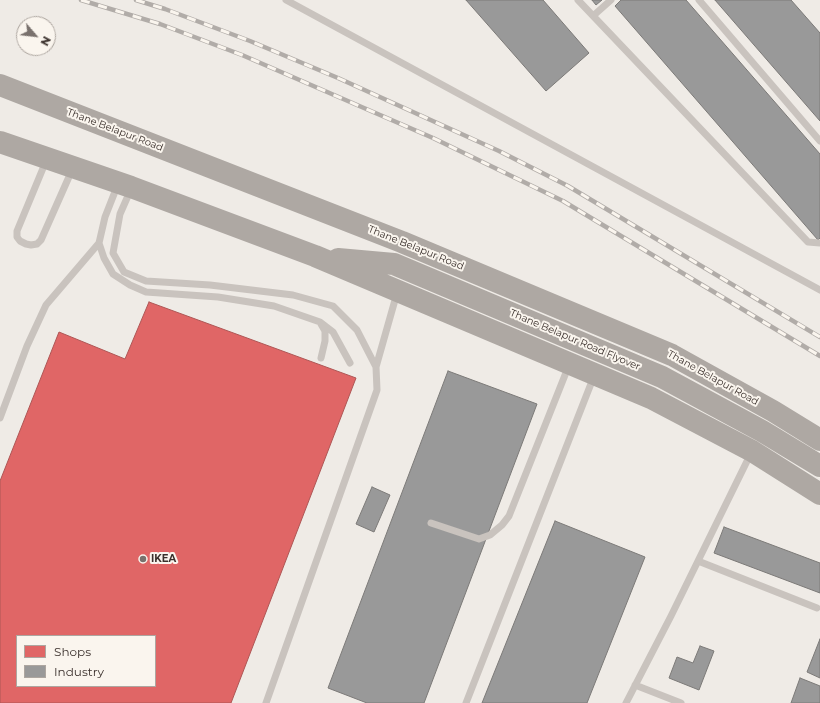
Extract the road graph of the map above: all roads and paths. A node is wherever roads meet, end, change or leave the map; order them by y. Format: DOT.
graph roads {
  1 [pos="286,0"];
  2 [pos="578,0"];
  3 [pos="611,0"];
  4 [pos="699,0"];
  5 [pos="593,16"];
  6 [pos="0,85"];
  7 [pos="820,141"];
  8 [pos="0,142"];
  9 [pos="47,157"];
  10 [pos="74,166"];
  11 [pos="125,184"];
  12 [pos="99,243"];
  13 [pos="820,243"];
  14 [pos="315,256"];
  15 [pos="820,290"];
  16 [pos="397,291"];
  17 [pos="320,322"];
  18 [pos="321,358"];
  19 [pos="350,363"];
  20 [pos="570,363"];
  21 [pos="376,367"];
  22 [pos="595,374"];
  23 [pos="0,418"];
  24 [pos="820,440"];
  25 [pos="752,451"];
  26 [pos="820,466"];
  27 [pos="820,494"];
  28 [pos="431,523"];
  29 [pos="698,560"];
  30 [pos="817,608"];
  31 [pos="635,685"];
  32 [pos="266,703"];
  33 [pos="466,703"];
  34 [pos="626,703"];
  35 [pos="680,703"];
  1 -- 15 [label="lane"];
  2 -- 5 [label="lane"];
  3 -- 5 [label="lane"];
  4 -- 7 [label="lane"];
  5 -- 13 [label="lane"];
  6 -- 24 [label="main road, Thane Belapur Road"];
  8 -- 9 [label="main road"];
  9 -- 10 [label="main road"];
  9 -- 10 [label="lane"];
  10 -- 11 [label="main road"];
  11 -- 12 [label="lane"];
  11 -- 14 [label="main road"];
  11 -- 21 [label="lane"];
  12 -- 17 [label="lane"];
  12 -- 23 [label="lane"];
  14 -- 16 [label="main road"];
  14 -- 26 [label="main road, Thane Belapur Road Flyover"];
  16 -- 20 [label="main road"];
  16 -- 21 [label="lane"];
  17 -- 18 [label="lane"];
  17 -- 19 [label="lane"];
  20 -- 22 [label="main road"];
  20 -- 28 [label="lane"];
  21 -- 32 [label="lane"];
  22 -- 25 [label="main road"];
  22 -- 33 [label="lane"];
  25 -- 27 [label="main road"];
  25 -- 29 [label="lane"];
  29 -- 30 [label="lane"];
  29 -- 31 [label="lane"];
  31 -- 34 [label="lane"];
  31 -- 35 [label="lane"];
}
